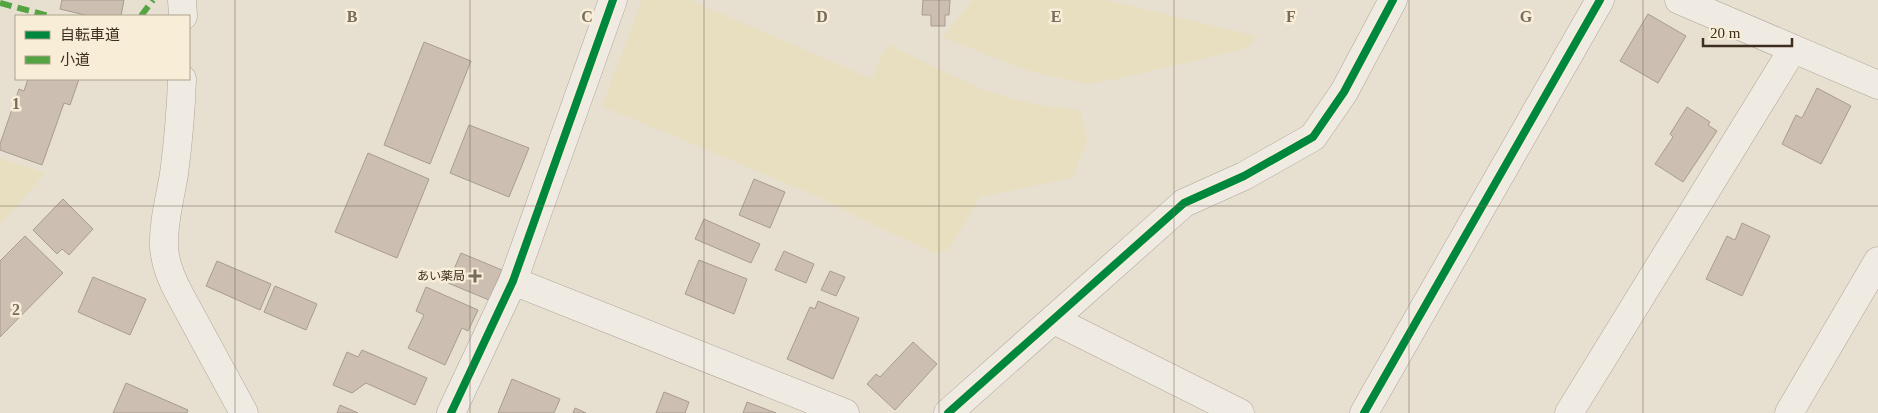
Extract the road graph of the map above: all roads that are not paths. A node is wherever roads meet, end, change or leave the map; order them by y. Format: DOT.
graph roads {
  1 [pos="182,0"];
  2 [pos="613,0"];
  3 [pos="1393,0"];
  4 [pos="1600,0"];
  5 [pos="1678,0"];
  6 [pos="183,15"];
  7 [pos="1793,49"];
  8 [pos="182,80"];
  9 [pos="1878,86"];
  10 [pos="1878,261"];
  11 [pos="513,281"];
  12 [pos="1054,320"];
  13 [pos="244,413"];
  14 [pos="452,413"];
  15 [pos="845,413"];
  16 [pos="948,413"];
  17 [pos="1240,413"];
  18 [pos="1364,413"];
  19 [pos="1569,413"];
  20 [pos="1789,413"];
  1 -- 6 [label="street"];
  2 -- 11 [label="street"];
  3 -- 12 [label="street"];
  4 -- 18 [label="street"];
  5 -- 7 [label="street"];
  7 -- 9 [label="street"];
  7 -- 19 [label="street"];
  8 -- 13 [label="street"];
  10 -- 20 [label="street"];
  11 -- 14 [label="street"];
  11 -- 15 [label="street"];
  12 -- 16 [label="street"];
  12 -- 17 [label="street"];
}
